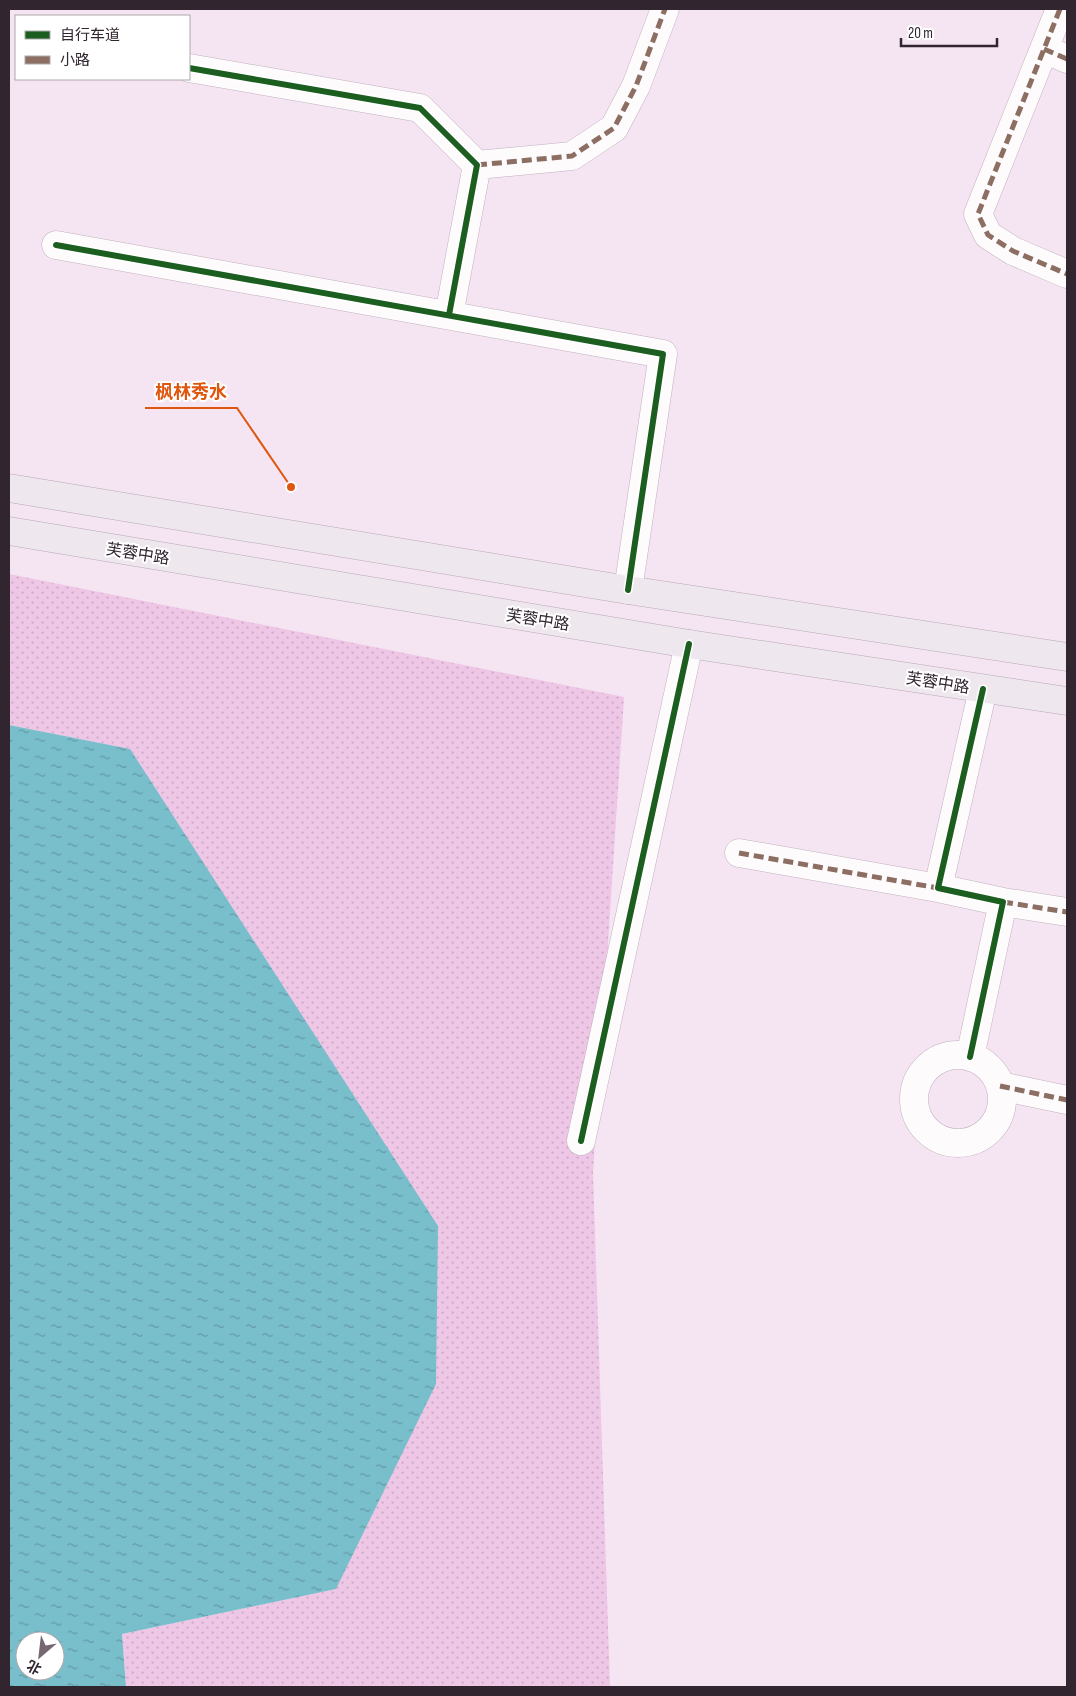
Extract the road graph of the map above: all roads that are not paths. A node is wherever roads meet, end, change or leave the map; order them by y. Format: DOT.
graph roads {
  1 [pos="665,9"];
  2 [pos="1060,9"];
  3 [pos="1056,54"];
  4 [pos="190,68"];
  5 [pos="477,164"];
  6 [pos="56,245"];
  7 [pos="1067,274"];
  8 [pos="449,315"];
  9 [pos="9,488"];
  10 [pos="9,531"];
  11 [pos="628,590"];
  12 [pos="689,644"];
  13 [pos="1067,657"];
  14 [pos="983,688"];
  15 [pos="1067,702"];
  16 [pos="739,853"];
  17 [pos="938,888"];
  18 [pos="1003,902"];
  19 [pos="1067,912"];
  20 [pos="970,1057"];
  21 [pos="1000,1086"];
  22 [pos="1067,1100"];
  23 [pos="581,1141"];
  1 -- 5 [label="street"];
  2 -- 3 [label="street"];
  3 -- 7 [label="street"];
  4 -- 5 [label="street"];
  5 -- 8 [label="street"];
  6 -- 8 [label="street"];
  8 -- 11 [label="street"];
  9 -- 11 [label="main road"];
  10 -- 12 [label="main road, 芙蓉中路"];
  11 -- 13 [label="main road"];
  12 -- 14 [label="main road, 芙蓉中路"];
  12 -- 23 [label="street"];
  14 -- 15 [label="main road, 芙蓉中路"];
  14 -- 17 [label="street"];
  16 -- 17 [label="street"];
  17 -- 18 [label="street"];
  18 -- 19 [label="street"];
  18 -- 20 [label="street"];
  20 -- 21 [label="street"];
  20 -- 21 [label="street"];
  21 -- 22 [label="street"];
}
